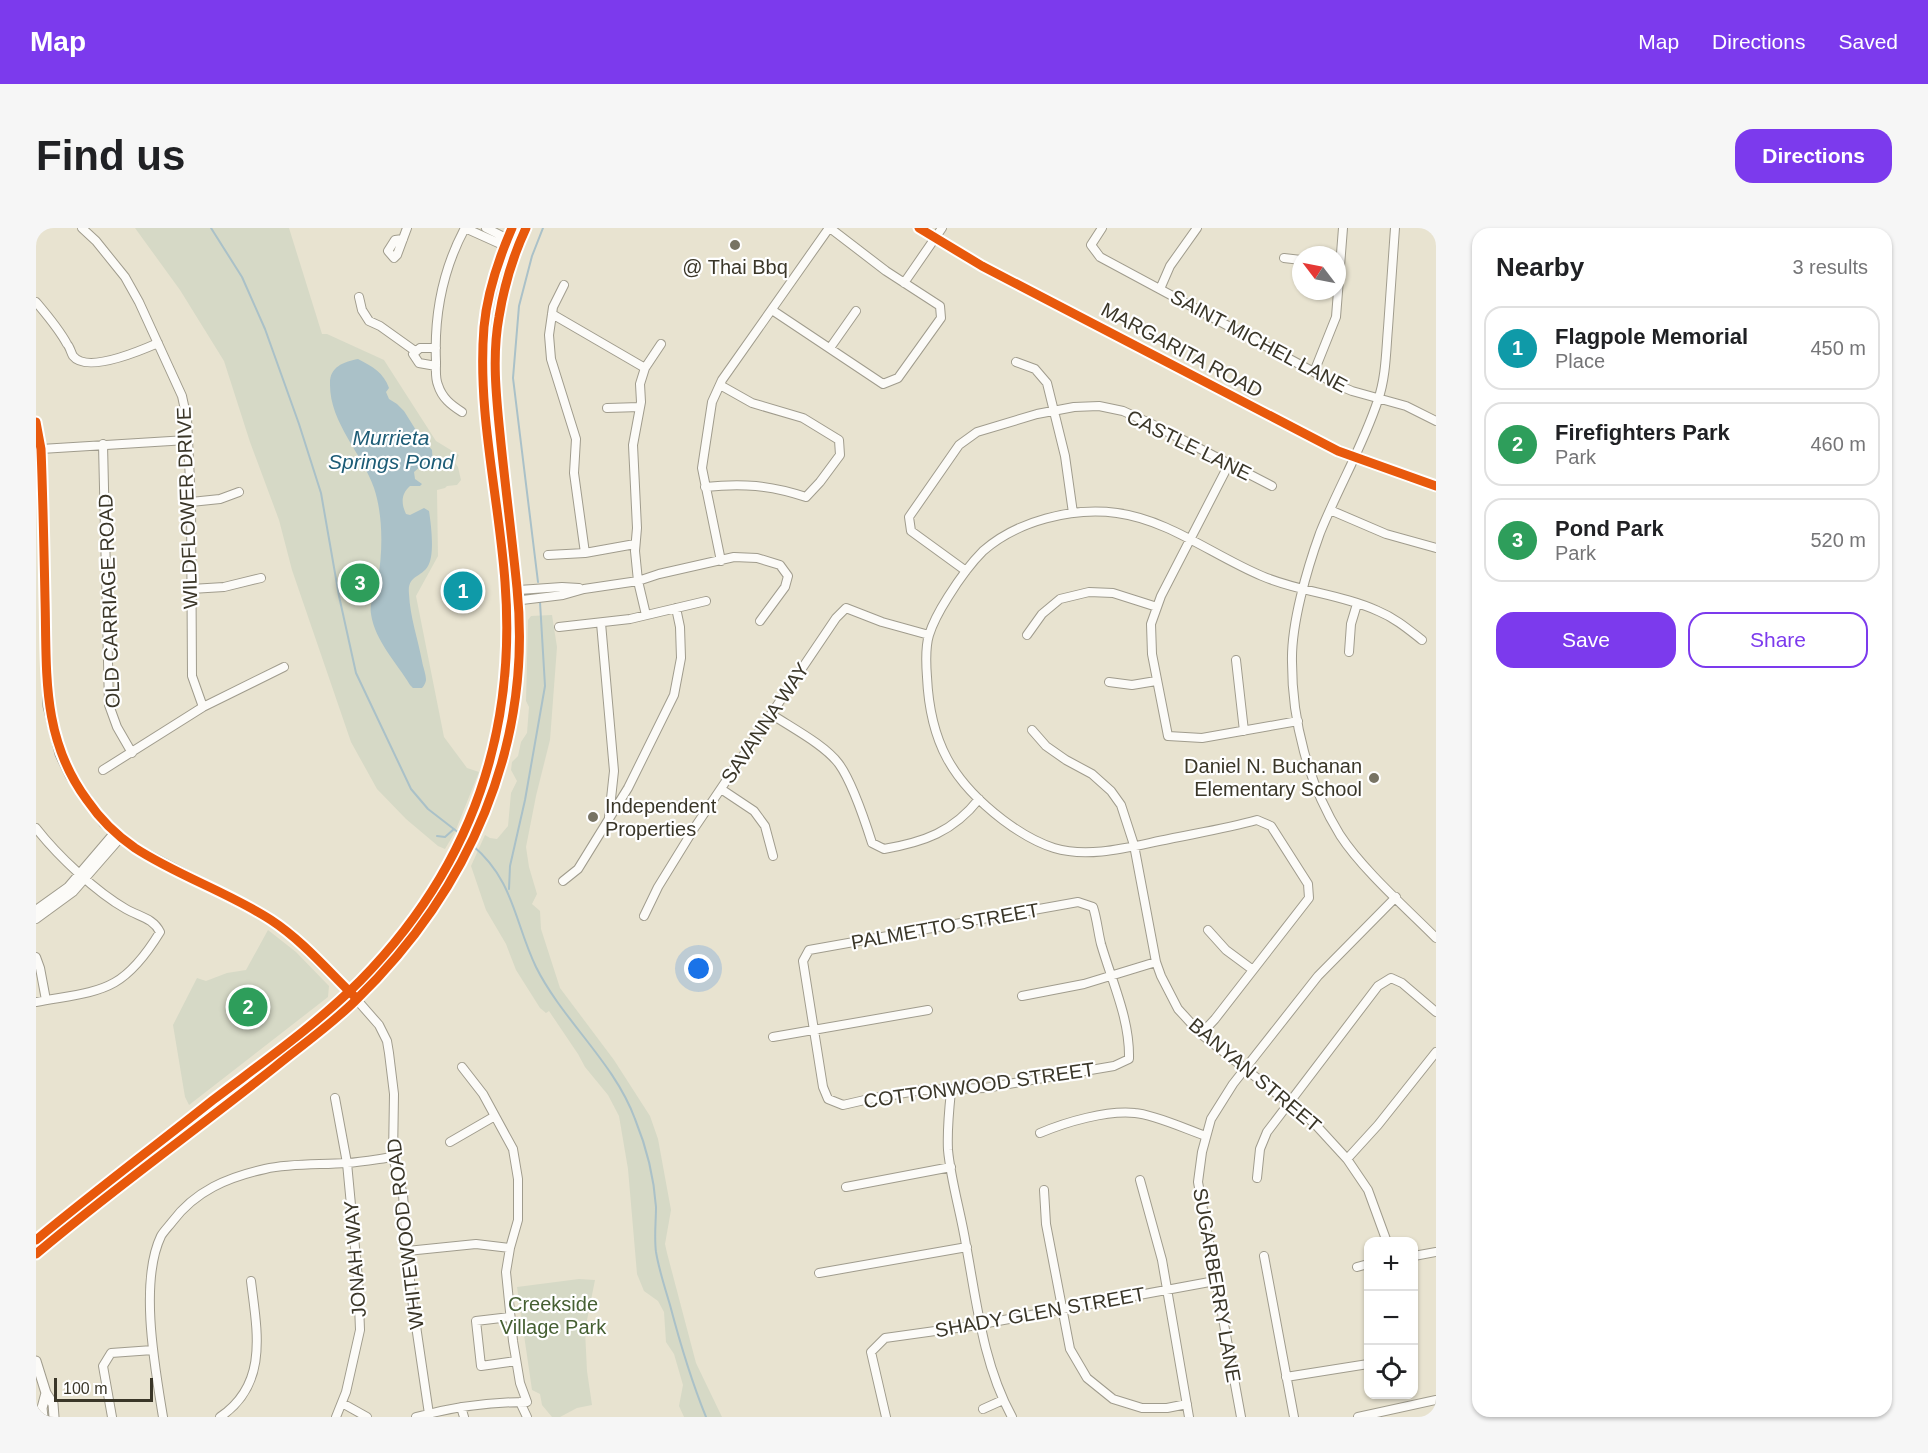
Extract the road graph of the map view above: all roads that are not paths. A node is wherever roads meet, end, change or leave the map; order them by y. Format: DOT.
graph roads {
  1 [pos="82,228"];
  2 [pos="407,228"];
  3 [pos="465,228"];
  4 [pos="486,228"];
  5 [pos="512,228"];
  6 [pos="526,228"];
  7 [pos="830,228"];
  8 [pos="919,228"];
  9 [pos="942,228"];
  10 [pos="1102,228"];
  11 [pos="1197,228"];
  12 [pos="1343,228"];
  13 [pos="1395,228"];
  14 [pos="403,238"];
  15 [pos="935,239"];
  16 [pos="507,242"];
  17 [pos="518,245"];
  18 [pos="1341,246"];
  19 [pos="1284,258"];
  20 [pos="1292,259"];
  21 [pos="904,283"];
  22 [pos="564,285"];
  23 [pos="1160,289"];
  24 [pos="359,297"];
  25 [pos="1337,300"];
  26 [pos="36,302"];
  27 [pos="772,310"];
  28 [pos="856,311"];
  29 [pos="552,314"];
  30 [pos="158,343"];
  31 [pos="661,344"];
  32 [pos="435,348"];
  33 [pos="830,348"];
  34 [pos="415,351"];
  35 [pos="1016,362"];
  36 [pos="436,366"];
  37 [pos="645,368"];
  38 [pos="1314,372"];
  39 [pos="720,385"];
  40 [pos="1379,398"];
  41 [pos="640,407"];
  42 [pos="607,408"];
  43 [pos="1056,411"];
  44 [pos="462,412"];
  45 [pos="36,422"];
  46 [pos="1436,422"];
  47 [pos="188,440"];
  48 [pos="103,444"];
  49 [pos="41,449"];
  50 [pos="1354,458"];
  51 [pos="1229,464"];
  52 [pos="1272,486"];
  53 [pos="1436,486"];
  54 [pos="705,487"];
  55 [pos="239,492"];
  56 [pos="191,502"];
  57 [pos="1330,510"];
  58 [pos="1073,513"];
  59 [pos="1190,540"];
  60 [pos="636,544"];
  61 [pos="1436,548"];
  62 [pos="585,553"];
  63 [pos="548,555"];
  64 [pos="721,561"];
  65 [pos="966,571"];
  66 [pos="261,578"];
  67 [pos="638,581"];
  68 [pos="584,589"];
  69 [pos="1304,589"];
  70 [pos="191,590"];
  71 [pos="517,590"];
  72 [pos="505,591"];
  73 [pos="518,600"];
  74 [pos="706,601"];
  75 [pos="506,602"];
  76 [pos="1357,604"];
  77 [pos="1157,607"];
  78 [pos="676,608"];
  79 [pos="646,615"];
  80 [pos="760,621"];
  81 [pos="601,623"];
  82 [pos="559,627"];
  83 [pos="929,635"];
  84 [pos="1027,635"];
  85 [pos="1422,640"];
  86 [pos="1349,652"];
  87 [pos="1236,660"];
  88 [pos="284,667"];
  89 [pos="1156,681"];
  90 [pos="1109,682"];
  91 [pos="203,707"];
  92 [pos="771,714"];
  93 [pos="1298,721"];
  94 [pos="1032,730"];
  95 [pos="1244,731"];
  96 [pos="132,753"];
  97 [pos="103,770"];
  98 [pos="721,789"];
  99 [pos="979,799"];
  100 [pos="609,818"];
  101 [pos="36,828"];
  102 [pos="118,835"];
  103 [pos="1134,845"];
  104 [pos="773,856"];
  105 [pos="84,876"];
  106 [pos="564,881"];
  107 [pos="1396,897"];
  108 [pos="36,910"];
  109 [pos="644,916"];
  110 [pos="36,919"];
  111 [pos="1208,930"];
  112 [pos="1436,938"];
  113 [pos="36,957"];
  114 [pos="1156,962"];
  115 [pos="1253,970"];
  116 [pos="1112,976"];
  117 [pos="349,991"];
  118 [pos="1022,996"];
  119 [pos="46,1000"];
  120 [pos="357,1000"];
  121 [pos="36,1002"];
  122 [pos="928,1010"];
  123 [pos="1436,1012"];
  124 [pos="815,1030"];
  125 [pos="1201,1034"];
  126 [pos="773,1037"];
  127 [pos="1436,1052"];
  128 [pos="462,1067"];
  129 [pos="1246,1070"];
  130 [pos="951,1091"];
  131 [pos="335,1098"];
  132 [pos="1288,1103"];
  133 [pos="495,1116"];
  134 [pos="1040,1133"];
  135 [pos="1206,1136"];
  136 [pos="450,1142"];
  137 [pos="393,1157"];
  138 [pos="1347,1159"];
  139 [pos="347,1163"];
  140 [pos="951,1167"];
  141 [pos="117,1176"];
  142 [pos="1257,1178"];
  143 [pos="1140,1180"];
  144 [pos="846,1187"];
  145 [pos="1044,1190"];
  146 [pos="72,1224"];
  147 [pos="1385,1237"];
  148 [pos="36,1240"];
  149 [pos="967,1247"];
  150 [pos="510,1248"];
  151 [pos="407,1251"];
  152 [pos="1436,1252"];
  153 [pos="36,1254"];
  154 [pos="1418,1255"];
  155 [pos="1264,1256"];
  156 [pos="1364,1265"];
  157 [pos="1357,1267"];
  158 [pos="819,1273"];
  159 [pos="251,1281"];
  160 [pos="1215,1281"];
  161 [pos="1166,1290"];
  162 [pos="1062,1309"];
  163 [pos="510,1317"];
  164 [pos="980,1324"];
  165 [pos="153,1350"];
  166 [pos="36,1361"];
  167 [pos="516,1361"];
  168 [pos="1364,1365"];
  169 [pos="1286,1377"];
  170 [pos="46,1393"];
  171 [pos="1003,1400"];
  172 [pos="1436,1401"];
  173 [pos="524,1402"];
  174 [pos="342,1403"];
  175 [pos="1186,1404"];
  176 [pos="461,1407"];
  177 [pos="983,1409"];
  178 [pos="429,1414"];
  179 [pos="43,1417"];
  180 [pos="54,1417"];
  181 [pos="112,1417"];
  182 [pos="163,1417"];
  183 [pos="220,1417"];
  184 [pos="336,1417"];
  185 [pos="367,1417"];
  186 [pos="416,1417"];
  187 [pos="464,1417"];
  188 [pos="527,1417"];
  189 [pos="886,1417"];
  190 [pos="1012,1417"];
  191 [pos="1189,1417"];
  192 [pos="1241,1417"];
  193 [pos="1294,1417"];
  194 [pos="1358,1417"];
  1 -- 30 [label="street, WILDFLOWER DRIVE"];
  2 -- 14 [label="street"];
  3 -- 16 [label="street"];
  3 -- 32 [label="street"];
  4 -- 16 [label="street"];
  5 -- 16 [label="main road"];
  6 -- 17 [label="main road"];
  7 -- 21 [label="street"];
  7 -- 27 [label="street"];
  8 -- 15 [label="main road, MARGARITA ROAD"];
  9 -- 15 [label="street"];
  10 -- 23 [label="street, SAINT MICHEL LANE"];
  11 -- 23 [label="street"];
  12 -- 18 [label="street"];
  13 -- 40 [label="street"];
  15 -- 21 [label="street"];
  15 -- 50 [label="main road, MARGARITA ROAD"];
  16 -- 17 [label="street"];
  16 -- 72 [label="main road"];
  17 -- 71 [label="main road"];
  19 -- 20 [label="street"];
  21 -- 33 [label="street"];
  22 -- 29 [label="street"];
  23 -- 38 [label="street, SAINT MICHEL LANE"];
  24 -- 34 [label="street"];
  25 -- 38 [label="street"];
  26 -- 30 [label="street"];
  27 -- 33 [label="street"];
  27 -- 39 [label="street"];
  28 -- 33 [label="street"];
  29 -- 37 [label="street"];
  29 -- 62 [label="street"];
  30 -- 47 [label="street, WILDFLOWER DRIVE"];
  31 -- 37 [label="street"];
  32 -- 34 [label="street"];
  32 -- 36 [label="street"];
  34 -- 36 [label="street"];
  35 -- 43 [label="street"];
  36 -- 44 [label="street"];
  37 -- 41 [label="street"];
  38 -- 40 [label="street, SAINT MICHEL LANE"];
  39 -- 54 [label="street"];
  39 -- 54 [label="street"];
  40 -- 46 [label="street, SAINT MICHEL LANE"];
  40 -- 50 [label="street"];
  41 -- 42 [label="street"];
  41 -- 60 [label="street"];
  43 -- 51 [label="street, CASTLE LANE"];
  43 -- 58 [label="street"];
  43 -- 65 [label="street, CASTLE LANE"];
  45 -- 49 [label="main road, WHITEWOOD ROAD"];
  47 -- 48 [label="street"];
  47 -- 56 [label="street, WILDFLOWER DRIVE"];
  48 -- 49 [label="street"];
  48 -- 96 [label="street, OLD CARRIAGE ROAD"];
  49 -- 102 [label="main road, WHITEWOOD ROAD"];
  50 -- 53 [label="main road, MARGARITA ROAD"];
  50 -- 57 [label="street"];
  51 -- 52 [label="street, CASTLE LANE"];
  51 -- 59 [label="street"];
  54 -- 64 [label="street"];
  55 -- 56 [label="street"];
  56 -- 70 [label="street, WILDFLOWER DRIVE"];
  57 -- 61 [label="street"];
  57 -- 69 [label="street"];
  58 -- 59 [label="street"];
  58 -- 65 [label="street"];
  59 -- 69 [label="street"];
  59 -- 77 [label="street"];
  60 -- 62 [label="street"];
  60 -- 67 [label="street"];
  62 -- 63 [label="street"];
  64 -- 67 [label="street"];
  64 -- 80 [label="street"];
  65 -- 83 [label="street"];
  66 -- 70 [label="street"];
  67 -- 68 [label="street"];
  67 -- 79 [label="street"];
  68 -- 71 [label="street"];
  68 -- 73 [label="street"];
  69 -- 76 [label="street"];
  69 -- 93 [label="street"];
  70 -- 91 [label="street, WILDFLOWER DRIVE"];
  71 -- 72 [label="street"];
  71 -- 73 [label="main road"];
  72 -- 75 [label="main road"];
  73 -- 75 [label="street"];
  73 -- 120 [label="main road"];
  74 -- 78 [label="street"];
  75 -- 117 [label="main road"];
  76 -- 85 [label="street"];
  76 -- 86 [label="street"];
  77 -- 84 [label="street"];
  77 -- 89 [label="street"];
  78 -- 79 [label="street"];
  78 -- 100 [label="street"];
  79 -- 81 [label="street"];
  81 -- 82 [label="street"];
  81 -- 100 [label="street"];
  83 -- 92 [label="street, SAVANNA WAY"];
  83 -- 99 [label="street"];
  87 -- 95 [label="street"];
  88 -- 91 [label="street"];
  89 -- 90 [label="street"];
  89 -- 95 [label="street"];
  91 -- 96 [label="street"];
  92 -- 98 [label="street, SAVANNA WAY"];
  92 -- 99 [label="street"];
  93 -- 95 [label="street"];
  93 -- 107 [label="street"];
  94 -- 103 [label="street, BANYAN STREET"];
  96 -- 97 [label="street"];
  98 -- 104 [label="street"];
  98 -- 109 [label="street, SAVANNA WAY"];
  99 -- 103 [label="street"];
  100 -- 106 [label="street"];
  101 -- 105 [label="street"];
  102 -- 105 [label="street"];
  102 -- 117 [label="main road, WHITEWOOD ROAD"];
  103 -- 114 [label="street, BANYAN STREET"];
  103 -- 115 [label="street"];
  105 -- 108 [label="street"];
  105 -- 110 [label="street"];
  105 -- 119 [label="street"];
  107 -- 112 [label="street"];
  107 -- 129 [label="street, SUGARBERRY LANE"];
  111 -- 115 [label="street"];
  113 -- 119 [label="street"];
  114 -- 116 [label="street"];
  114 -- 125 [label="street, BANYAN STREET"];
  115 -- 125 [label="street"];
  116 -- 118 [label="street"];
  116 -- 124 [label="street, PALMETTO STREET"];
  116 -- 130 [label="street, COTTONWOOD STREET"];
  117 -- 120 [label="main road, WHITEWOOD ROAD"];
  117 -- 141 [label="main road"];
  119 -- 121 [label="street"];
  120 -- 137 [label="street, WHITEWOOD ROAD"];
  120 -- 146 [label="main road"];
  122 -- 124 [label="street"];
  123 -- 132 [label="street"];
  124 -- 126 [label="street"];
  124 -- 130 [label="street, COTTONWOOD STREET"];
  125 -- 129 [label="street, BANYAN STREET"];
  127 -- 138 [label="street"];
  128 -- 133 [label="street"];
  129 -- 132 [label="street, BANYAN STREET"];
  129 -- 135 [label="street, SUGARBERRY LANE"];
  130 -- 140 [label="street"];
  131 -- 139 [label="street, JONAH WAY"];
  132 -- 138 [label="street, BANYAN STREET"];
  132 -- 142 [label="street"];
  133 -- 136 [label="street"];
  133 -- 150 [label="street"];
  134 -- 135 [label="street"];
  135 -- 160 [label="street, SUGARBERRY LANE"];
  137 -- 139 [label="street"];
  137 -- 151 [label="street, WHITEWOOD ROAD"];
  138 -- 147 [label="street, BANYAN STREET"];
  139 -- 165 [label="street"];
  139 -- 174 [label="street, JONAH WAY"];
  140 -- 144 [label="street"];
  140 -- 149 [label="street"];
  141 -- 146 [label="main road"];
  141 -- 148 [label="main road"];
  143 -- 161 [label="street"];
  145 -- 162 [label="street"];
  146 -- 153 [label="main road"];
  149 -- 158 [label="street"];
  149 -- 164 [label="street"];
  150 -- 151 [label="street"];
  150 -- 163 [label="street"];
  151 -- 178 [label="street, WHITEWOOD ROAD"];
  152 -- 154 [label="street"];
  155 -- 169 [label="street"];
  156 -- 157 [label="street"];
  159 -- 183 [label="street"];
  160 -- 161 [label="street, SHADY GLEN STREET"];
  160 -- 192 [label="street, SUGARBERRY LANE"];
  161 -- 162 [label="street, SHADY GLEN STREET"];
  161 -- 175 [label="street"];
  162 -- 164 [label="street, SHADY GLEN STREET"];
  162 -- 175 [label="street"];
  163 -- 167 [label="street"];
  163 -- 167 [label="street"];
  164 -- 171 [label="street"];
  164 -- 189 [label="street, SHADY GLEN STREET"];
  165 -- 181 [label="street"];
  165 -- 182 [label="street"];
  166 -- 170 [label="main road"];
  167 -- 173 [label="street"];
  168 -- 169 [label="street"];
  169 -- 193 [label="street"];
  170 -- 179 [label="main road"];
  170 -- 180 [label="main road"];
  171 -- 177 [label="street"];
  171 -- 190 [label="street"];
  172 -- 194 [label="street"];
  173 -- 176 [label="street"];
  173 -- 188 [label="street"];
  174 -- 184 [label="street, JONAH WAY"];
  174 -- 185 [label="street"];
  175 -- 191 [label="street"];
  176 -- 178 [label="street"];
  176 -- 187 [label="street"];
  178 -- 186 [label="street"];
}
